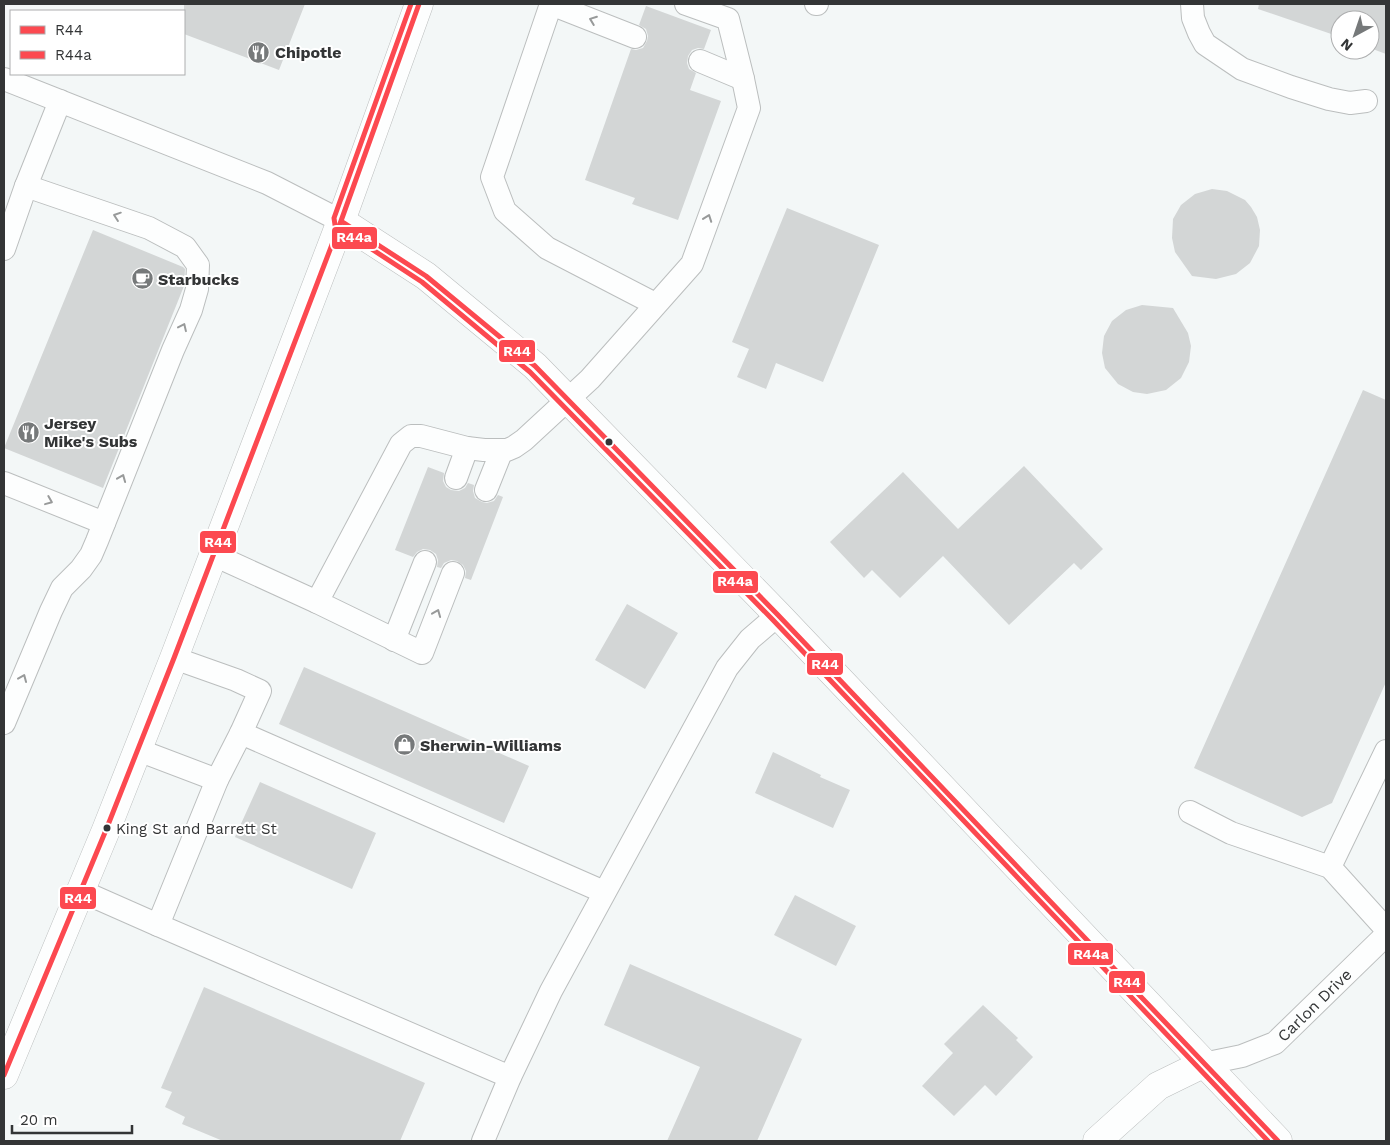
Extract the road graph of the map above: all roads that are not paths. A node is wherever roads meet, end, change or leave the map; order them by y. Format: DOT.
graph roads {
  1 [pos="551,4"];
  2 [pos="686,4"];
  3 [pos="1192,4"];
  4 [pos="412,9"];
  5 [pos="635,37"];
  6 [pos="700,62"];
  7 [pos="4,79"];
  8 [pos="743,79"];
  9 [pos="60,101"];
  10 [pos="1366,101"];
  11 [pos="26,186"];
  12 [pos="341,221"];
  13 [pos="4,249"];
  14 [pos="655,304"];
  15 [pos="569,400"];
  16 [pos="467,448"];
  17 [pos="502,450"];
  18 [pos="456,478"];
  19 [pos="4,483"];
  20 [pos="486,490"];
  21 [pos="104,523"];
  22 [pos="214,555"];
  23 [pos="425,562"];
  24 [pos="453,573"];
  25 [pos="317,602"];
  26 [pos="778,615"];
  27 [pos="394,640"];
  28 [pos="174,658"];
  29 [pos="4,723"];
  30 [pos="241,733"];
  31 [pos="138,750"];
  32 [pos="1386,751"];
  33 [pos="217,780"];
  34 [pos="1190,812"];
  35 [pos="1330,867"];
  36 [pos="81,891"];
  37 [pos="604,892"];
  38 [pos="158,924"];
  39 [pos="1386,929"];
  40 [pos="1386,935"];
  41 [pos="1203,1064"];
  42 [pos="4,1075"];
  43 [pos="510,1077"];
  44 [pos="483,1141"];
  45 [pos="1097,1141"];
  46 [pos="1278,1141"];
  5 -- 1 [label="lane, one-way"];
  1 -- 14 [label="lane"];
  2 -- 8 [label="lane"];
  3 -- 10 [label="lane"];
  4 -- 12 [label="street"];
  6 -- 8 [label="lane"];
  7 -- 9 [label="lane"];
  14 -- 8 [label="lane, one-way"];
  9 -- 11 [label="lane"];
  9 -- 12 [label="lane"];
  11 -- 13 [label="lane"];
  21 -- 11 [label="lane, one-way"];
  12 -- 15 [label="street"];
  12 -- 22 [label="street"];
  14 -- 15 [label="lane"];
  15 -- 17 [label="lane"];
  15 -- 26 [label="street"];
  16 -- 17 [label="lane"];
  16 -- 18 [label="lane"];
  16 -- 25 [label="lane"];
  17 -- 20 [label="lane"];
  19 -- 21 [label="lane, one-way"];
  29 -- 21 [label="lane, one-way"];
  22 -- 25 [label="lane"];
  22 -- 28 [label="street"];
  23 -- 27 [label="lane"];
  27 -- 24 [label="lane, one-way"];
  25 -- 27 [label="lane"];
  26 -- 37 [label="lane"];
  26 -- 41 [label="street"];
  28 -- 30 [label="lane"];
  28 -- 31 [label="street"];
  30 -- 33 [label="lane"];
  30 -- 37 [label="lane"];
  31 -- 33 [label="lane"];
  31 -- 36 [label="street"];
  32 -- 35 [label="lane"];
  33 -- 38 [label="lane"];
  34 -- 35 [label="lane"];
  35 -- 39 [label="lane"];
  36 -- 38 [label="lane"];
  36 -- 42 [label="street"];
  37 -- 43 [label="lane"];
  38 -- 43 [label="lane"];
  40 -- 41 [label="lane, Carlon Drive"];
  41 -- 45 [label="street"];
  41 -- 46 [label="street"];
  43 -- 44 [label="lane"];
}
